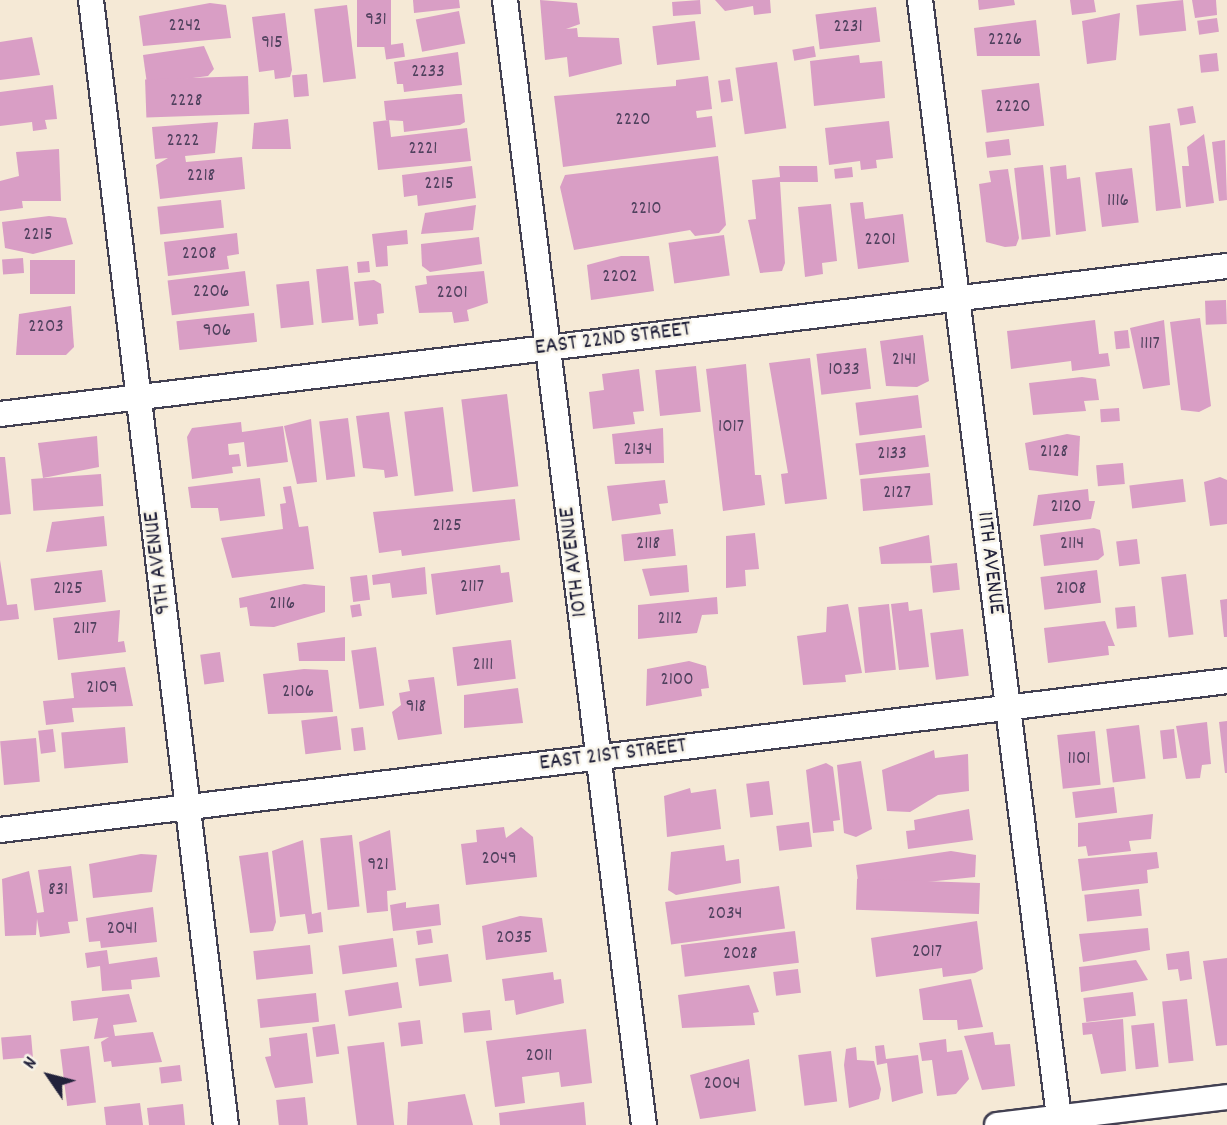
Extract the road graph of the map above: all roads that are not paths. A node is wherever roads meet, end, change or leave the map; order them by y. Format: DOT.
graph roads {
  1 [pos="92,0"];
  2 [pos="505,0"];
  3 [pos="920,0"];
  4 [pos="1227,266"];
  5 [pos="955,299"];
  6 [pos="550,348"];
  7 [pos="139,398"];
  8 [pos="0,414"];
  9 [pos="1227,681"];
  10 [pos="1008,708"];
  11 [pos="598,757"];
  12 [pos="188,807"];
  13 [pos="0,830"];
  14 [pos="1227,1097"];
  15 [pos="1060,1121"];
  16 [pos="226,1125"];
  17 [pos="644,1125"];
  18 [pos="997,1125"];
  1 -- 7 [label="street, 9TH AVENUE"];
  2 -- 6 [label="street, 10TH AVENUE"];
  3 -- 5 [label="street, 11TH AVENUE"];
  4 -- 5 [label="street, EAST 22ND STREET"];
  5 -- 6 [label="street, EAST 22ND STREET"];
  5 -- 10 [label="street, 11TH AVENUE"];
  6 -- 7 [label="street, EAST 22ND STREET"];
  6 -- 11 [label="street, 10TH AVENUE"];
  7 -- 8 [label="street, EAST 22ND STREET"];
  7 -- 12 [label="street, 9TH AVENUE"];
  9 -- 10 [label="street, EAST 21ST STREET"];
  10 -- 11 [label="street, EAST 21ST STREET"];
  10 -- 15 [label="street, 11TH AVENUE"];
  11 -- 12 [label="street, EAST 21ST STREET"];
  11 -- 17 [label="street, 10TH AVENUE"];
  12 -- 13 [label="street, EAST 21ST STREET"];
  12 -- 16 [label="street, 9TH AVENUE"];
  14 -- 15 [label="street"];
  15 -- 18 [label="street"];
}
